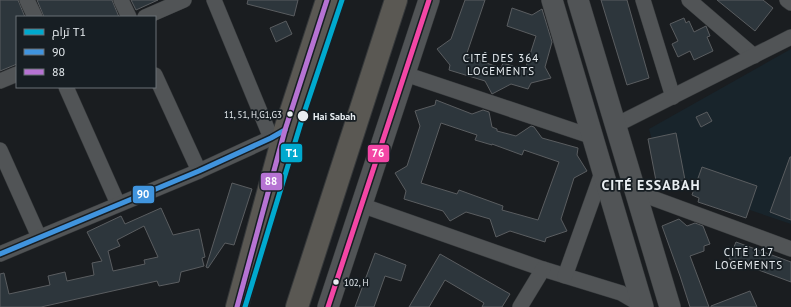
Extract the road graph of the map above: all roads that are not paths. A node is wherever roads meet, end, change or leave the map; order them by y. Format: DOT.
graph roads {
  1 [pos="27,0"];
  2 [pos="121,0"];
  3 [pos="184,0"];
  4 [pos="214,0"];
  5 [pos="396,0"];
  6 [pos="429,0"];
  7 [pos="552,0"];
  8 [pos="578,0"];
  9 [pos="643,0"];
  10 [pos="689,0"];
  11 [pos="787,0"];
  12 [pos="326,1"];
  13 [pos="791,3"];
  14 [pos="35,16"];
  15 [pos="129,16"];
  16 [pos="147,16"];
  17 [pos="791,37"];
  18 [pos="754,56"];
  19 [pos="16,74"];
  20 [pos="404,74"];
  21 [pos="156,76"];
  22 [pos="0,81"];
  23 [pos="66,88"];
  24 [pos="673,97"];
  25 [pos="616,126"];
  26 [pos="278,134"];
  27 [pos="593,138"];
  28 [pos="0,150"];
  29 [pos="603,170"];
  30 [pos="199,171"];
  31 [pos="636,192"];
  32 [pos="118,204"];
  33 [pos="362,205"];
  34 [pos="39,237"];
  35 [pos="791,249"];
  36 [pos="0,254"];
  37 [pos="543,269"];
  38 [pos="565,276"];
  39 [pos="643,306"];
  40 [pos="237,307"];
  41 [pos="297,307"];
  42 [pos="328,307"];
  43 [pos="520,307"];
  44 [pos="670,307"];
  1 -- 14 [label="street"];
  2 -- 15 [label="street"];
  3 -- 16 [label="street"];
  4 -- 26 [label="street"];
  5 -- 41 [label="main road"];
  6 -- 20 [label="street"];
  7 -- 27 [label="street"];
  8 -- 25 [label="street"];
  9 -- 24 [label="street"];
  10 -- 18 [label="street"];
  11 -- 13 [label="street"];
  12 -- 26 [label="main road"];
  17 -- 18 [label="street"];
  18 -- 24 [label="street"];
  19 -- 22 [label="street"];
  20 -- 27 [label="street"];
  20 -- 33 [label="street"];
  21 -- 30 [label="street"];
  23 -- 32 [label="street"];
  24 -- 25 [label="street"];
  25 -- 31 [label="street"];
  26 -- 30 [label="street"];
  26 -- 40 [label="main road"];
  27 -- 29 [label="street"];
  28 -- 34 [label="street"];
  29 -- 38 [label="street"];
  29 -- 39 [label="street"];
  30 -- 32 [label="street"];
  31 -- 35 [label="street"];
  31 -- 44 [label="street"];
  32 -- 34 [label="street"];
  33 -- 37 [label="street"];
  33 -- 42 [label="street"];
  34 -- 36 [label="street"];
  37 -- 38 [label="street"];
  37 -- 43 [label="street"];
  38 -- 39 [label="street"];
}
